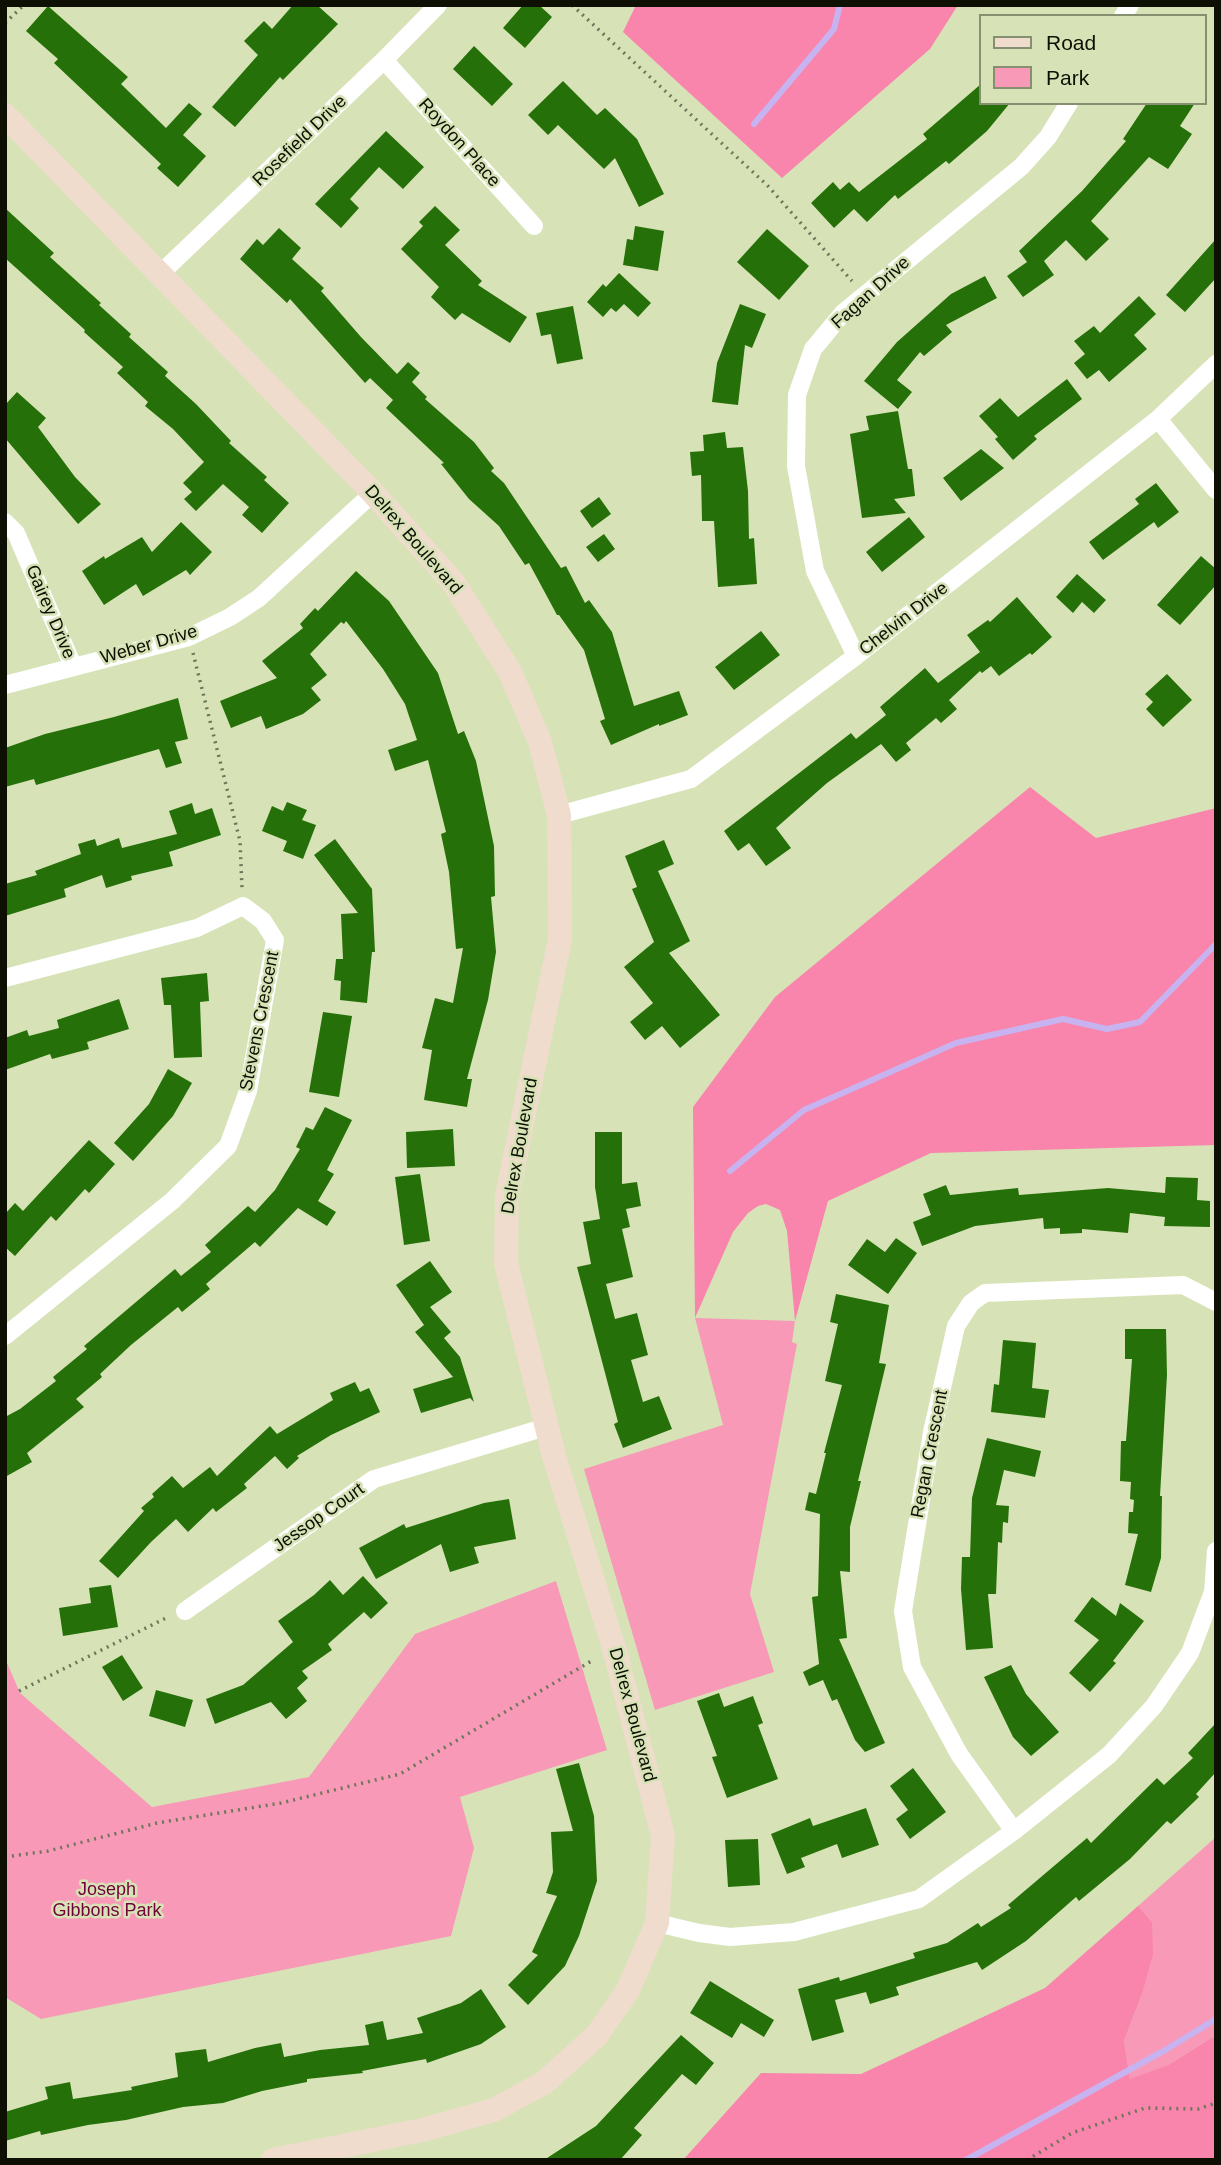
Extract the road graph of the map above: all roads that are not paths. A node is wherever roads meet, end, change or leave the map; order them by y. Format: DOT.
graph roads {
  1 [pos="438,5"];
  2 [pos="384,60"];
  3 [pos="1068,105"];
  4 [pos="5,115"];
  5 [pos="534,226"];
  6 [pos="160,274"];
  7 [pos="1216,364"];
  8 [pos="1158,419"];
  9 [pos="1216,490"];
  10 [pos="373,493"];
  11 [pos="5,522"];
  12 [pos="856,656"];
  13 [pos="73,666"];
  14 [pos="5,685"];
  15 [pos="559,816"];
  16 [pos="5,978"];
  17 [pos="1216,1302"];
  18 [pos="5,1336"];
  19 [pos="547,1427"];
  20 [pos="1216,1551"];
  21 [pos="185,1611"];
  22 [pos="1014,1831"];
  23 [pos="657,1923"];
  24 [pos="273,2160"];
  1 -- 2 [label="street, Rosefield Drive"];
  2 -- 5 [label="street, Roydon Place"];
  2 -- 6 [label="street, Rosefield Drive"];
  3 -- 12 [label="street, Fagan Drive"];
  4 -- 6 [label="street, Delrex Boulevard"];
  6 -- 10 [label="street, Delrex Boulevard"];
  7 -- 8 [label="street, Chelvin Drive"];
  8 -- 9 [label="street"];
  8 -- 12 [label="street, Chelvin Drive"];
  10 -- 13 [label="street, Weber Drive"];
  10 -- 15 [label="street, Delrex Boulevard"];
  11 -- 13 [label="street, Gairey Drive"];
  12 -- 15 [label="street, Chelvin Drive"];
  13 -- 14 [label="street, Weber Drive"];
  15 -- 19 [label="street, Delrex Boulevard"];
  16 -- 18 [label="street, Stevens Crescent"];
  17 -- 22 [label="street, Regan Crescent"];
  19 -- 21 [label="street, Jessop Court"];
  19 -- 23 [label="street, Delrex Boulevard"];
  20 -- 22 [label="street"];
  22 -- 23 [label="street"];
  23 -- 24 [label="street, Delrex Boulevard"];
}
